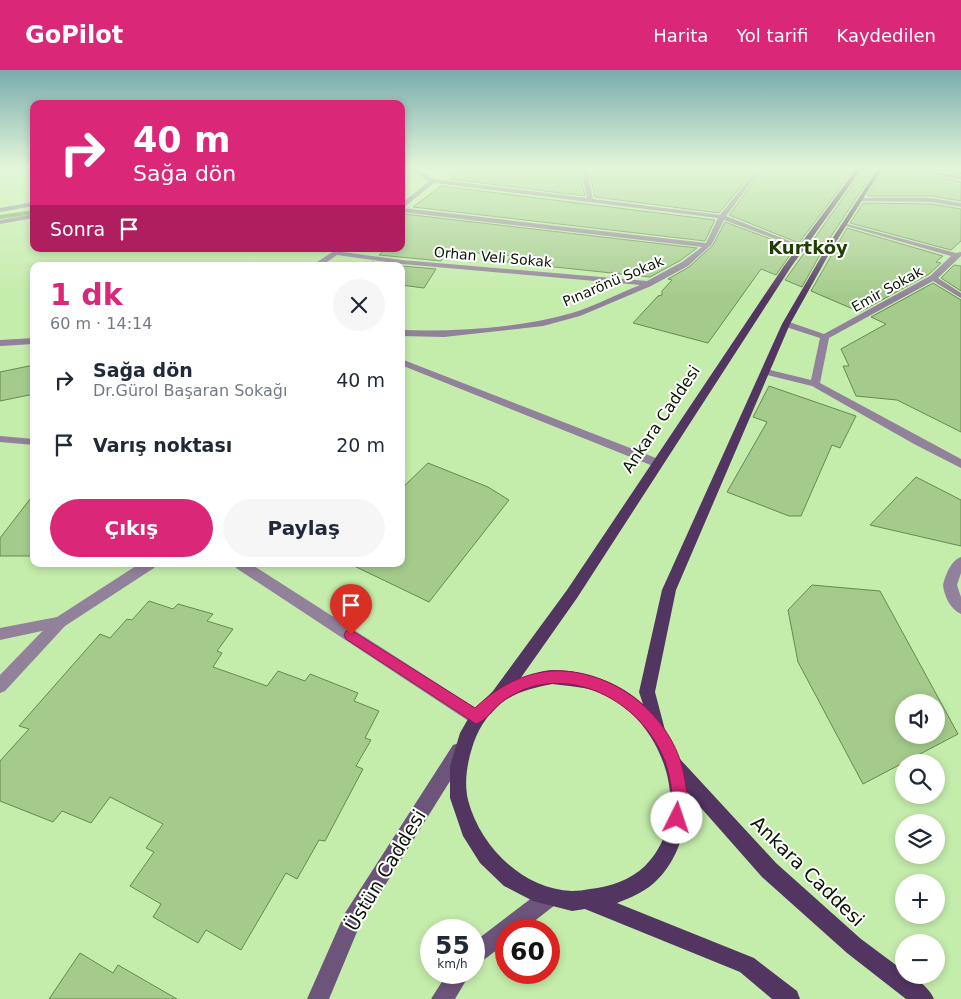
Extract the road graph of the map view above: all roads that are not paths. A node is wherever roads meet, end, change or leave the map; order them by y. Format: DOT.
graph roads {
  1 [pos="420,210"];
  2 [pos="670,210"];
  3 [pos="727,210"];
  4 [pos="829,210"];
  5 [pos="853,210"];
  6 [pos="30,217"];
  7 [pos="722,217"];
  8 [pos="0,222"];
  9 [pos="845,224"];
  10 [pos="706,245"];
  11 [pos="802,247"];
  12 [pos="337,252"];
  13 [pos="344,252"];
  14 [pos="958,254"];
  15 [pos="323,262"];
  16 [pos="402,262"];
  17 [pos="405,262"];
  18 [pos="933,278"];
  19 [pos="648,284"];
  20 [pos="961,287"];
  21 [pos="961,296"];
  22 [pos="786,324"];
  23 [pos="405,333"];
  24 [pos="825,337"];
  25 [pos="30,341"];
  26 [pos="0,343"];
  27 [pos="405,364"];
  28 [pos="766,372"];
  29 [pos="815,384"];
  30 [pos="0,439"];
  31 [pos="30,442"];
  32 [pos="657,463"];
  33 [pos="961,464"];
  34 [pos="961,562"];
  35 [pos="144,567"];
  36 [pos="246,567"];
  37 [pos="961,608"];
  38 [pos="60,622"];
  39 [pos="0,634"];
  40 [pos="0,686"];
  41 [pos="498,696"];
  42 [pos="476,717"];
  43 [pos="659,733"];
  44 [pos="462,746"];
  45 [pos="674,764"];
  46 [pos="548,898"];
  47 [pos="589,902"];
  48 [pos="485,947"];
  49 [pos="453,984"];
  50 [pos="318,999"];
  51 [pos="442,999"];
  52 [pos="789,999"];
  53 [pos="923,999"];
  1 -- 10 [label="street"];
  2 -- 7 [label="street"];
  3 -- 7 [label="street, Pınarönü Sokak"];
  4 -- 11 [label="main road, Ankara Caddesi"];
  5 -- 9 [label="main road"];
  6 -- 8 [label="street"];
  7 -- 10 [label="street, Pınarönü Sokak"];
  7 -- 11 [label="street"];
  9 -- 14 [label="street"];
  9 -- 22 [label="main road"];
  10 -- 19 [label="street, Pınarönü Sokak"];
  11 -- 32 [label="main road, Ankara Caddesi"];
  12 -- 15 [label="street"];
  13 -- 16 [label="street, Orhan Veli Sokak"];
  14 -- 18 [label="street, Emir Sokak"];
  17 -- 19 [label="street, Orhan Veli Sokak"];
  18 -- 20 [label="street"];
  18 -- 21 [label="street"];
  18 -- 24 [label="street, Emir Sokak"];
  19 -- 23 [label="street, Pınarönü Sokak"];
  22 -- 24 [label="street"];
  22 -- 28 [label="main road"];
  24 -- 29 [label="street"];
  25 -- 26 [label="street"];
  27 -- 32 [label="street"];
  28 -- 29 [label="street"];
  28 -- 43 [label="main road"];
  29 -- 33 [label="street"];
  30 -- 31 [label="street"];
  32 -- 41 [label="main road, Ankara Caddesi"];
  34 -- 37 [label="street"];
  35 -- 38 [label="street"];
  36 -- 42 [label="street"];
  38 -- 39 [label="street"];
  38 -- 40 [label="street"];
  41 -- 42 [label="main road"];
  41 -- 43 [label="main road"];
  42 -- 44 [label="main road"];
  43 -- 45 [label="main road"];
  44 -- 46 [label="main road"];
  44 -- 50 [label="street, Üstün Caddesi"];
  45 -- 47 [label="main road"];
  45 -- 53 [label="main road, Ankara Caddesi"];
  46 -- 47 [label="main road"];
  46 -- 48 [label="street"];
  47 -- 52 [label="main road"];
  49 -- 51 [label="street"];
}
